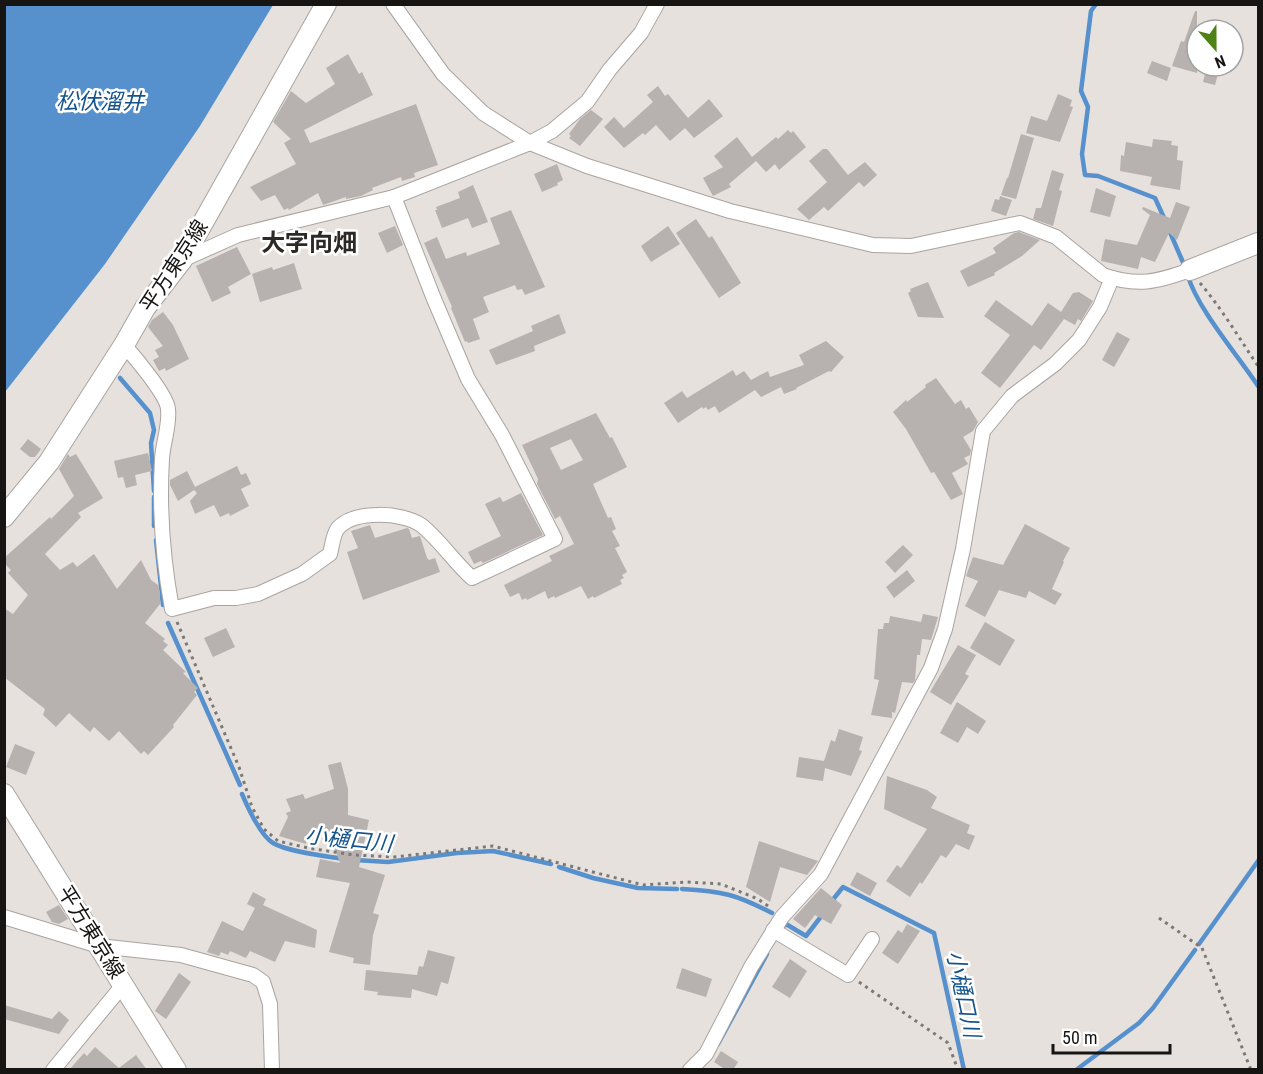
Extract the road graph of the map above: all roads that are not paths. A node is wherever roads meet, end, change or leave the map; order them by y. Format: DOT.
graph roads {
  1 [pos="326,4"];
  2 [pos="393,4"];
  3 [pos="657,4"];
  4 [pos="530,143"];
  5 [pos="394,197"];
  6 [pos="1258,243"];
  7 [pos="182,260"];
  8 [pos="1190,270"];
  9 [pos="1112,278"];
  10 [pos="124,345"];
  11 [pos="4,518"];
  12 [pos="4,795"];
  13 [pos="4,917"];
  14 [pos="773,930"];
  15 [pos="872,939"];
  16 [pos="99,946"];
  17 [pos="123,984"];
  18 [pos="53,1070"];
  19 [pos="176,1070"];
  20 [pos="272,1070"];
  21 [pos="690,1070"];
  1 -- 7 [label="main road, 平方東京線"];
  2 -- 4 [label="street"];
  3 -- 4 [label="street"];
  4 -- 5 [label="street"];
  4 -- 9 [label="street"];
  5 -- 7 [label="street"];
  5 -- 10 [label="street"];
  6 -- 8 [label="main road"];
  7 -- 10 [label="main road, 平方東京線"];
  8 -- 9 [label="street"];
  9 -- 14 [label="street"];
  10 -- 11 [label="main road, 平方東京線"];
  12 -- 16 [label="main road, 平方東京線"];
  13 -- 16 [label="street"];
  14 -- 15 [label="street"];
  14 -- 21 [label="street"];
  16 -- 17 [label="main road, 平方東京線"];
  16 -- 20 [label="street"];
  17 -- 18 [label="street"];
  17 -- 19 [label="main road, 平方東京線"];
}
